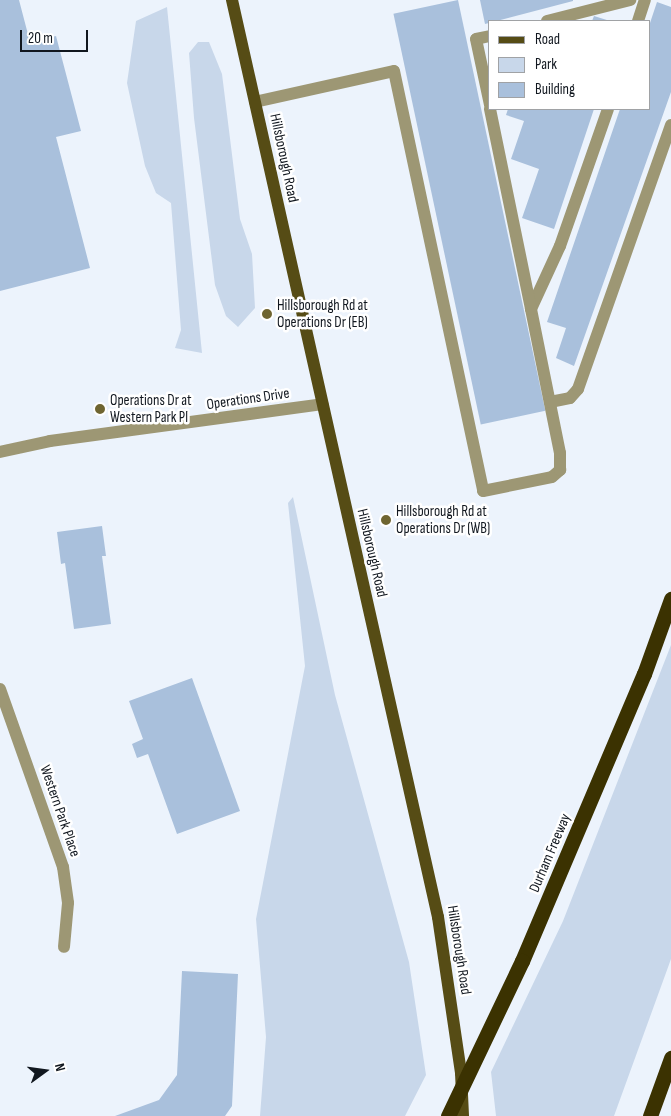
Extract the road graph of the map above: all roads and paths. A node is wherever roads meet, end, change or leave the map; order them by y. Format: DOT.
graph roads {
  1 [pos="232,0"];
  2 [pos="630,0"];
  3 [pos="646,0"];
  4 [pos="551,20"];
  5 [pos="638,20"];
  6 [pos="488,36"];
  7 [pos="488,97"];
  8 [pos="255,102"];
  9 [pos="491,110"];
  10 [pos="608,110"];
  11 [pos="671,125"];
  12 [pos="531,309"];
  13 [pos="550,402"];
  14 [pos="322,404"];
  15 [pos="0,452"];
  16 [pos="671,599"];
  17 [pos="0,689"];
  18 [pos="64,947"];
  19 [pos="671,1058"];
  20 [pos="448,1116"];
  21 [pos="463,1116"];
  22 [pos="650,1116"];
  1 -- 8 [label="main road, Hillsborough Road"];
  2 -- 4 [label="street"];
  3 -- 5 [label="street"];
  6 -- 7 [label="street"];
  8 -- 13 [label="street"];
  8 -- 14 [label="main road, Hillsborough Road"];
  9 -- 12 [label="street"];
  10 -- 12 [label="street"];
  11 -- 13 [label="street"];
  12 -- 13 [label="street"];
  14 -- 15 [label="street, Operations Drive"];
  14 -- 21 [label="main road, Hillsborough Road"];
  16 -- 20 [label="highway, Durham Freeway, bridge"];
  17 -- 18 [label="street, Western Park Place"];
  19 -- 22 [label="highway"];
}
